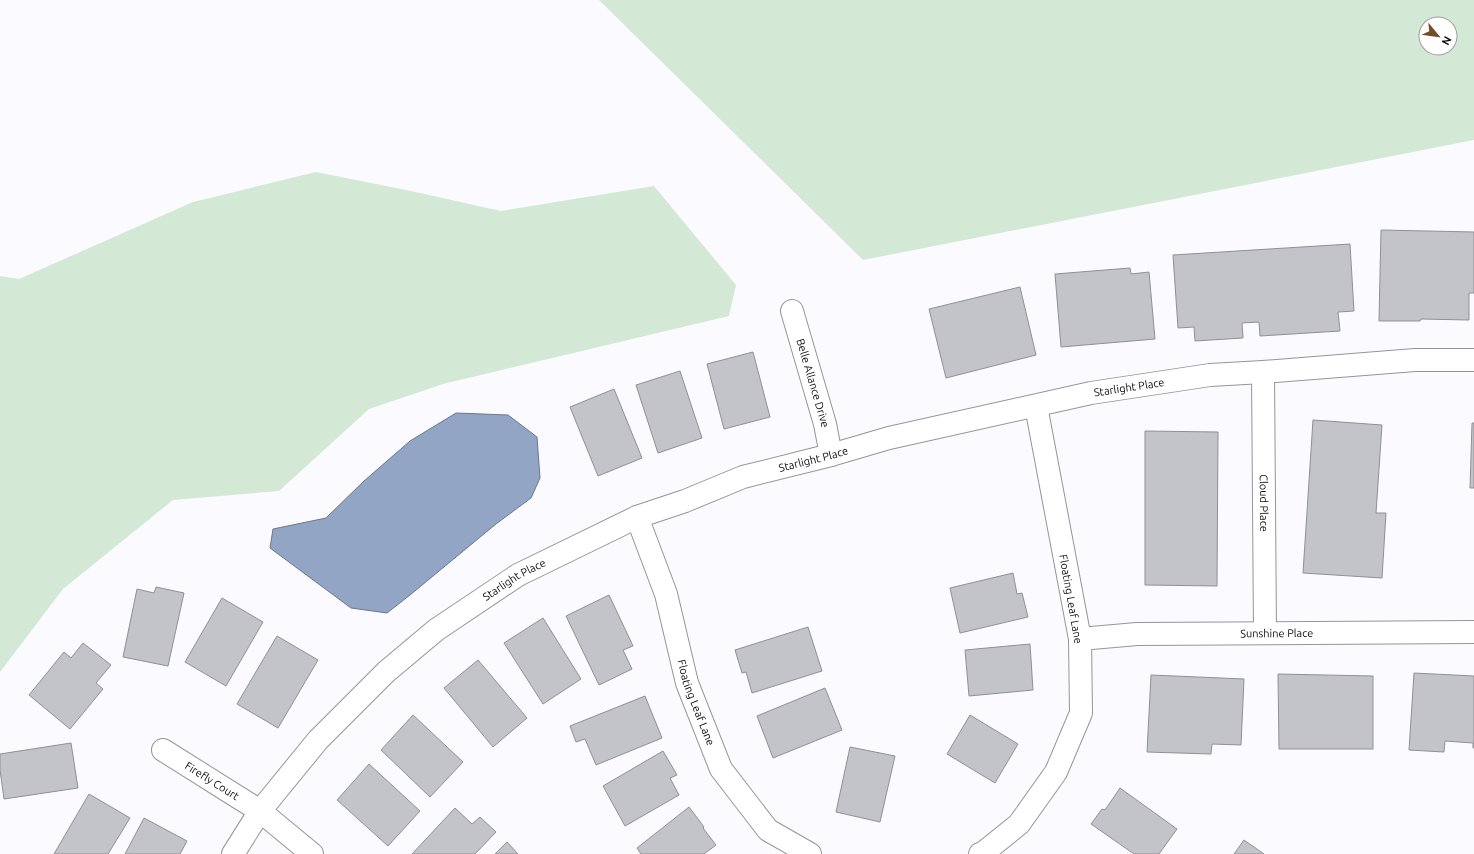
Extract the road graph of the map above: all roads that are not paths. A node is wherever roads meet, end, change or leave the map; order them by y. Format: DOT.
graph roads {
  1 [pos="792,311"];
  2 [pos="1474,360"];
  3 [pos="1263,372"];
  4 [pos="1036,406"];
  5 [pos="831,455"];
  6 [pos="637,517"];
  7 [pos="1474,632"];
  8 [pos="1265,633"];
  9 [pos="1080,639"];
  10 [pos="163,750"];
  11 [pos="260,811"];
  12 [pos="233,854"];
  13 [pos="312,854"];
  14 [pos="810,854"];
  15 [pos="980,854"];
  1 -- 5 [label="street, Belle Allance Drive"];
  2 -- 3 [label="street, Starlight Place"];
  3 -- 4 [label="street, Starlight Place"];
  3 -- 8 [label="street, Cloud Place"];
  4 -- 5 [label="street, Starlight Place"];
  4 -- 9 [label="street, Floating Leaf Lane"];
  5 -- 6 [label="street, Starlight Place"];
  6 -- 11 [label="street, Starlight Place"];
  6 -- 14 [label="street, Floating Leaf Lane"];
  7 -- 8 [label="street, Sunshine Place"];
  8 -- 9 [label="street, Sunshine Place"];
  9 -- 15 [label="street, Floating Leaf Lane"];
  10 -- 11 [label="street, Firefly Court"];
  11 -- 12 [label="street, Starlight Place"];
  11 -- 13 [label="street, Firefly Court"];
}
